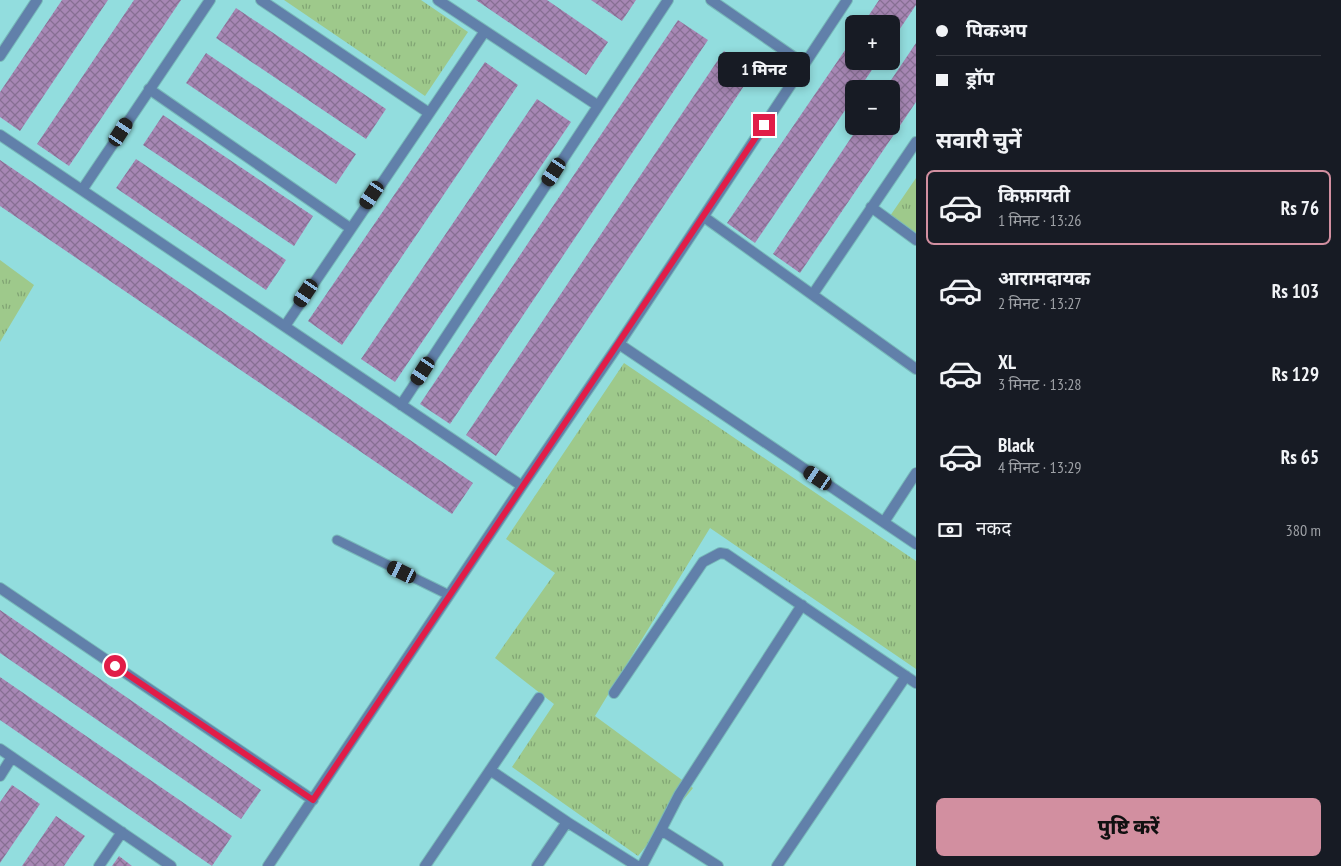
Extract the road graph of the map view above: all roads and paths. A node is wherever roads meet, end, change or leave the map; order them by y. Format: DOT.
graph roads {
  1 [pos="37,0"];
  2 [pos="210,0"];
  3 [pos="261,0"];
  4 [pos="438,0"];
  5 [pos="668,0"];
  6 [pos="710,0"];
  7 [pos="847,0"];
  8 [pos="485,31"];
  9 [pos="0,56"];
  10 [pos="804,64"];
  11 [pos="149,89"];
  12 [pos="597,105"];
  13 [pos="429,113"];
  14 [pos="0,134"];
  15 [pos="916,142"];
  16 [pos="82,190"];
  17 [pos="872,207"];
  18 [pos="704,217"];
  19 [pos="350,228"];
  20 [pos="916,240"];
  21 [pos="812,294"];
  22 [pos="284,326"];
  23 [pos="620,344"];
  24 [pos="916,369"];
  25 [pos="401,405"];
  26 [pos="916,473"];
  27 [pos="522,486"];
  28 [pos="884,522"];
  29 [pos="336,540"];
  30 [pos="916,544"];
  31 [pos="0,588"];
  32 [pos="449,595"];
  33 [pos="802,605"];
  34 [pos="906,676"];
  35 [pos="916,683"];
  36 [pos="614,693"];
  37 [pos="539,698"];
  38 [pos="0,749"];
  39 [pos="12,757"];
  40 [pos="490,770"];
  41 [pos="0,776"];
  42 [pos="313,800"];
  43 [pos="567,822"];
  44 [pos="661,830"];
  45 [pos="122,832"];
  46 [pos="99,866"];
  47 [pos="171,866"];
  48 [pos="268,866"];
  49 [pos="425,866"];
  50 [pos="537,866"];
  51 [pos="638,866"];
  52 [pos="642,866"];
  53 [pos="718,866"];
  54 [pos="777,866"];
  1 -- 9 [label="street"];
  2 -- 11 [label="street"];
  3 -- 13 [label="street"];
  4 -- 8 [label="street"];
  5 -- 12 [label="street"];
  6 -- 10 [label="street"];
  7 -- 10 [label="street"];
  8 -- 12 [label="street"];
  8 -- 13 [label="street"];
  10 -- 18 [label="street"];
  11 -- 16 [label="street"];
  11 -- 19 [label="street"];
  12 -- 25 [label="street"];
  13 -- 19 [label="street"];
  14 -- 16 [label="street"];
  15 -- 17 [label="street"];
  16 -- 22 [label="street"];
  17 -- 20 [label="street"];
  17 -- 21 [label="street"];
  18 -- 21 [label="street"];
  18 -- 23 [label="street"];
  19 -- 22 [label="street"];
  21 -- 24 [label="street"];
  22 -- 25 [label="street"];
  23 -- 27 [label="street"];
  23 -- 28 [label="street"];
  25 -- 27 [label="street"];
  26 -- 28 [label="street"];
  27 -- 32 [label="street"];
  28 -- 30 [label="street"];
  29 -- 32 [label="lane"];
  31 -- 42 [label="street"];
  32 -- 42 [label="street"];
  33 -- 34 [label="street"];
  33 -- 36 [label="street"];
  33 -- 44 [label="street"];
  34 -- 35 [label="street"];
  34 -- 54 [label="street"];
  37 -- 40 [label="street"];
  38 -- 39 [label="street"];
  39 -- 41 [label="street"];
  39 -- 45 [label="street"];
  40 -- 43 [label="street"];
  40 -- 49 [label="street"];
  42 -- 48 [label="street"];
  43 -- 50 [label="street"];
  43 -- 51 [label="street"];
  44 -- 52 [label="street"];
  44 -- 53 [label="street"];
  45 -- 46 [label="street"];
  45 -- 47 [label="street"];
}
